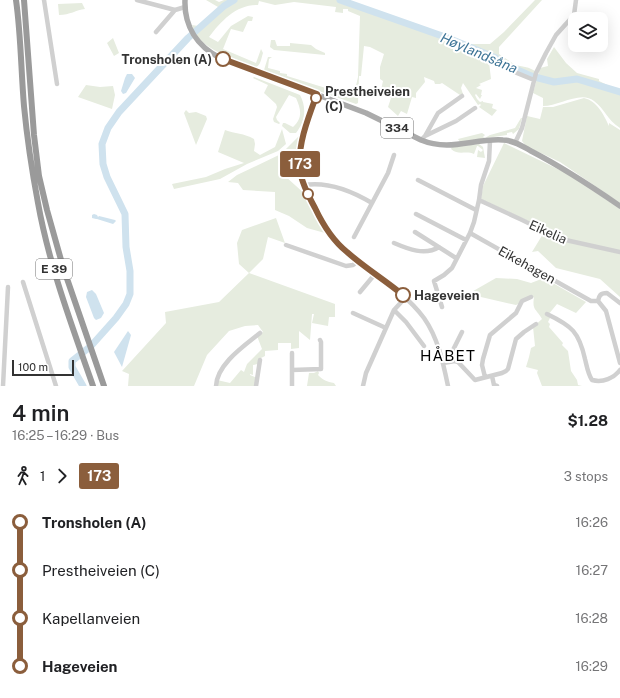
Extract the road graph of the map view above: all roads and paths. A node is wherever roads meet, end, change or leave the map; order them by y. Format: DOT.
graph roads {
  1 [pos="15,0"];
  2 [pos="24,0"];
  3 [pos="27,0"];
  4 [pos="44,0"];
  5 [pos="137,0"];
  6 [pos="185,0"];
  7 [pos="576,0"];
  8 [pos="185,8"];
  9 [pos="175,10"];
  10 [pos="26,20"];
  11 [pos="156,32"];
  12 [pos="505,68"];
  13 [pos="534,79"];
  14 [pos="57,84"];
  15 [pos="317,94"];
  16 [pos="462,96"];
  17 [pos="475,108"];
  18 [pos="423,138"];
  19 [pos="490,141"];
  20 [pos="515,142"];
  21 [pos="394,155"];
  22 [pos="418,180"];
  23 [pos="304,185"];
  24 [pos="479,200"];
  25 [pos="372,203"];
  26 [pos="620,206"];
  27 [pos="476,210"];
  28 [pos="416,214"];
  29 [pos="415,232"];
  30 [pos="470,233"];
  31 [pos="354,237"];
  32 [pos="466,240"];
  33 [pos="394,243"];
  34 [pos="286,245"];
  35 [pos="439,247"];
  36 [pos="620,252"];
  37 [pos="456,258"];
  38 [pos="358,261"];
  39 [pos="375,274"];
  40 [pos="23,282"];
  41 [pos="8,287"];
  42 [pos="360,292"];
  43 [pos="406,297"];
  44 [pos="531,297"];
  45 [pos="598,301"];
  46 [pos="620,303"];
  47 [pos="442,307"];
  48 [pos="394,310"];
  49 [pos="353,313"];
  50 [pos="547,314"];
  51 [pos="536,324"];
  52 [pos="386,328"];
  53 [pos="462,332"];
  54 [pos="260,333"];
  55 [pos="320,340"];
  56 [pos="424,346"];
  57 [pos="292,353"];
  58 [pos="260,360"];
  59 [pos="455,361"];
  60 [pos="443,363"];
  61 [pos="620,363"];
  62 [pos="292,370"];
  63 [pos="620,370"];
  64 [pos="492,376"];
  65 [pos="485,377"];
  66 [pos="475,380"];
  67 [pos="92,385"];
  68 [pos="446,385"];
  69 [pos="3,386"];
  70 [pos="56,386"];
  71 [pos="104,386"];
  72 [pos="216,386"];
  73 [pos="256,386"];
  74 [pos="292,386"];
  75 [pos="363,386"];
  76 [pos="472,386"];
  77 [pos="497,386"];
  1 -- 67 [label="highway, E 39"];
  2 -- 10 [label="highway, E 39"];
  3 -- 10 [label="highway, E 39"];
  4 -- 14 [label="street"];
  5 -- 9 [label="street"];
  6 -- 8 [label="main road, 334"];
  7 -- 13 [label="street"];
  8 -- 9 [label="street"];
  8 -- 15 [label="main road, 334"];
  9 -- 11 [label="street"];
  10 -- 71 [label="highway, E 39"];
  12 -- 13 [label="street"];
  13 -- 20 [label="street"];
  15 -- 18 [label="main road, 334"];
  15 -- 23 [label="street"];
  16 -- 18 [label="street"];
  17 -- 18 [label="street"];
  18 -- 19 [label="main road, 334"];
  19 -- 20 [label="main road, 334"];
  19 -- 24 [label="street"];
  20 -- 26 [label="main road, 334"];
  21 -- 25 [label="street"];
  22 -- 27 [label="street"];
  23 -- 25 [label="street"];
  23 -- 38 [label="street"];
  24 -- 27 [label="street"];
  24 -- 36 [label="street, Eikelia"];
  25 -- 31 [label="street"];
  27 -- 30 [label="street"];
  28 -- 32 [label="street"];
  29 -- 35 [label="street"];
  30 -- 32 [label="street"];
  30 -- 45 [label="street, Eikehagen"];
  32 -- 37 [label="street"];
  33 -- 35 [label="street"];
  34 -- 38 [label="street"];
  35 -- 37 [label="street"];
  37 -- 47 [label="street"];
  38 -- 39 [label="street"];
  39 -- 42 [label="street"];
  39 -- 43 [label="street"];
  40 -- 70 [label="street"];
  41 -- 69 [label="street"];
  43 -- 48 [label="street"];
  43 -- 60 [label="street"];
  44 -- 65 [label="street"];
  45 -- 46 [label="street"];
  45 -- 61 [label="street"];
  48 -- 52 [label="street"];
  48 -- 56 [label="street"];
  49 -- 52 [label="street"];
  50 -- 63 [label="street"];
  51 -- 64 [label="street"];
  52 -- 75 [label="street"];
  53 -- 59 [label="street"];
  54 -- 72 [label="street"];
  55 -- 62 [label="street"];
  57 -- 62 [label="street"];
  58 -- 73 [label="street"];
  59 -- 60 [label="street"];
  59 -- 66 [label="street"];
  60 -- 68 [label="street"];
  62 -- 74 [label="street"];
  64 -- 65 [label="street"];
  64 -- 77 [label="street"];
  65 -- 66 [label="street"];
  66 -- 76 [label="street"];
}
